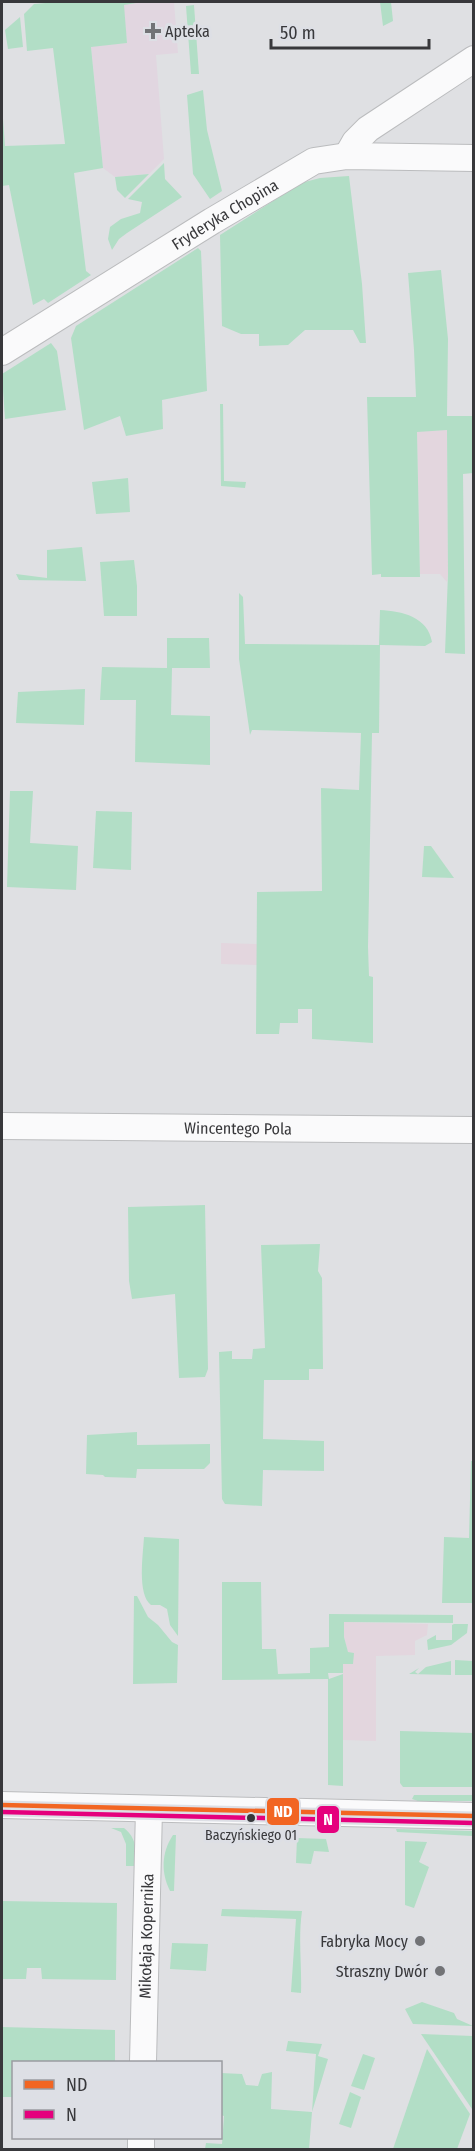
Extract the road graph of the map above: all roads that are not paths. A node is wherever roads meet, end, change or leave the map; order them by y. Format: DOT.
graph roads {
  1 [pos="474,59"];
  2 [pos="347,156"];
  3 [pos="474,158"];
  4 [pos="2,351"];
  5 [pos="2,1126"];
  6 [pos="474,1130"];
  7 [pos="2,1805"];
  8 [pos="149,1809"];
  9 [pos="474,1816"];
  10 [pos="143,2061"];
  1 -- 2 [label="street"];
  2 -- 3 [label="street, Fryderyka Chopina"];
  2 -- 4 [label="street, Fryderyka Chopina"];
  5 -- 6 [label="street, Wincentego Pola"];
  7 -- 8 [label="street"];
  8 -- 9 [label="street"];
  8 -- 10 [label="street, Mikołaja Kopernika"];
}
